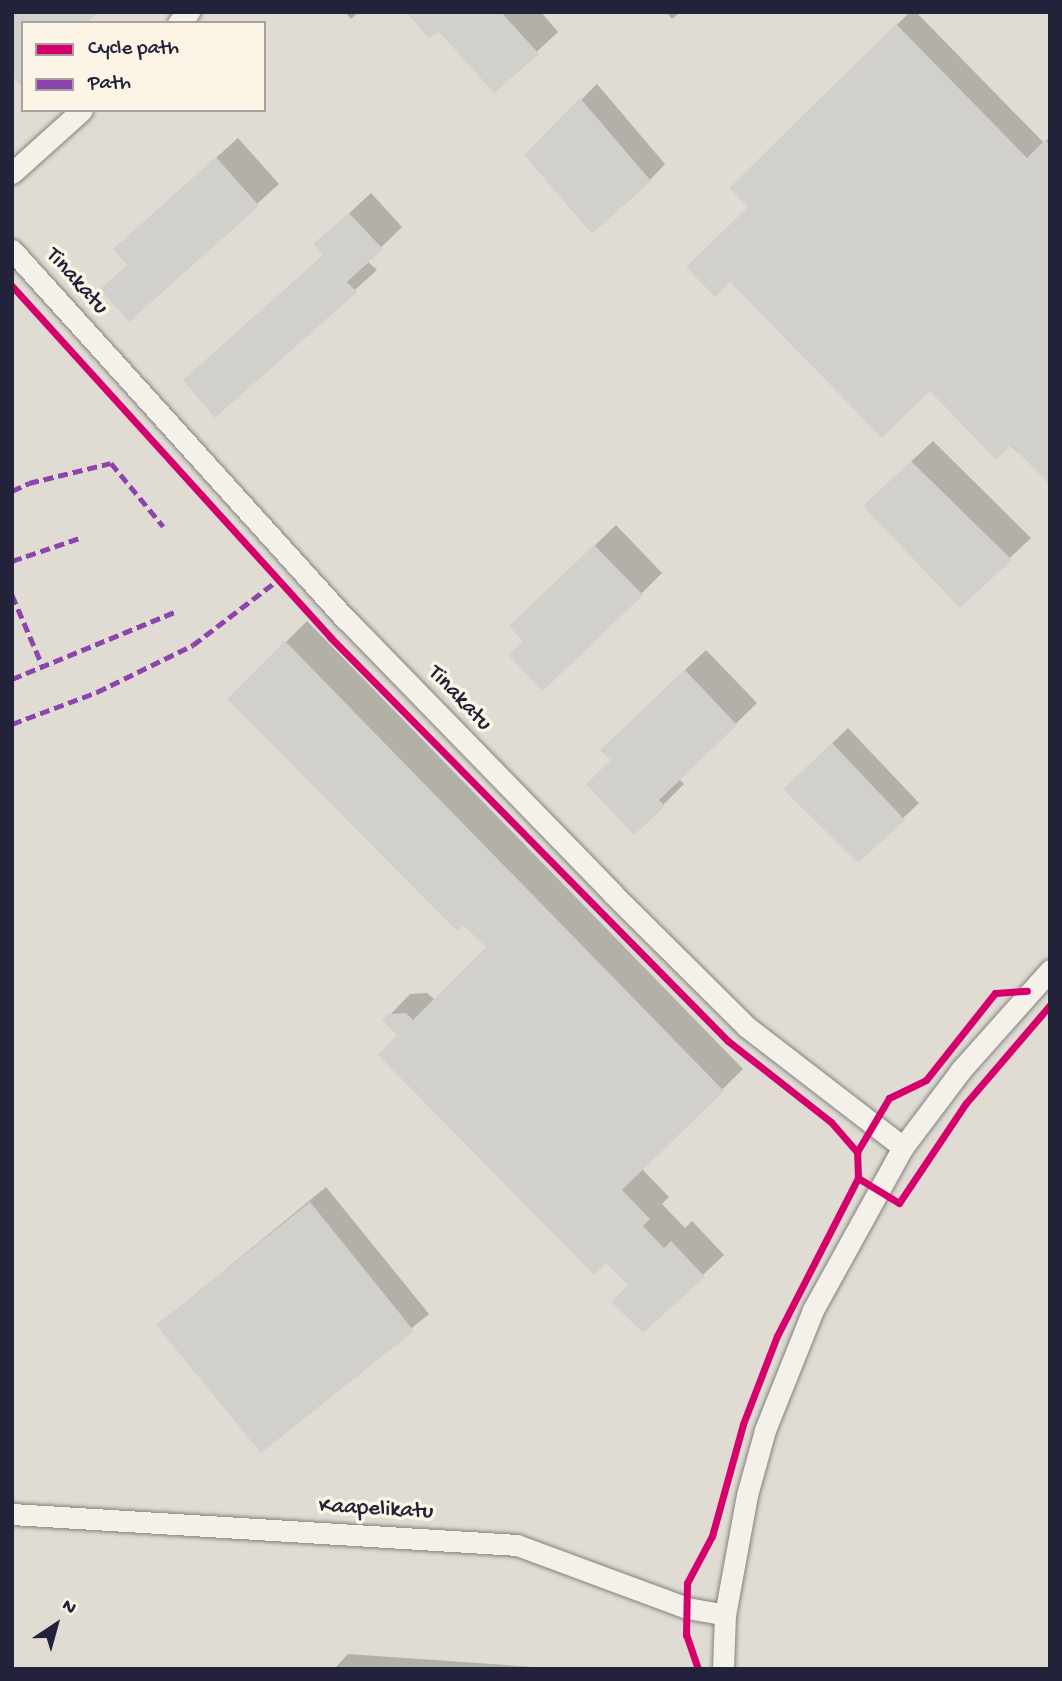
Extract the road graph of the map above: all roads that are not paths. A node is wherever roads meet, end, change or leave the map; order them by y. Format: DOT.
graph roads {
  1 [pos="80,112"];
  2 [pos="12,173"];
  3 [pos="12,250"];
  4 [pos="1050,970"];
  5 [pos="903,1147"];
  6 [pos="12,1514"];
  7 [pos="725,1615"];
  8 [pos="723,1669"];
  1 -- 2 [label="street"];
  3 -- 5 [label="street, Tinakatu"];
  4 -- 5 [label="street"];
  5 -- 7 [label="street"];
  6 -- 7 [label="street, Kaapelikatu"];
  7 -- 8 [label="street"];
}
